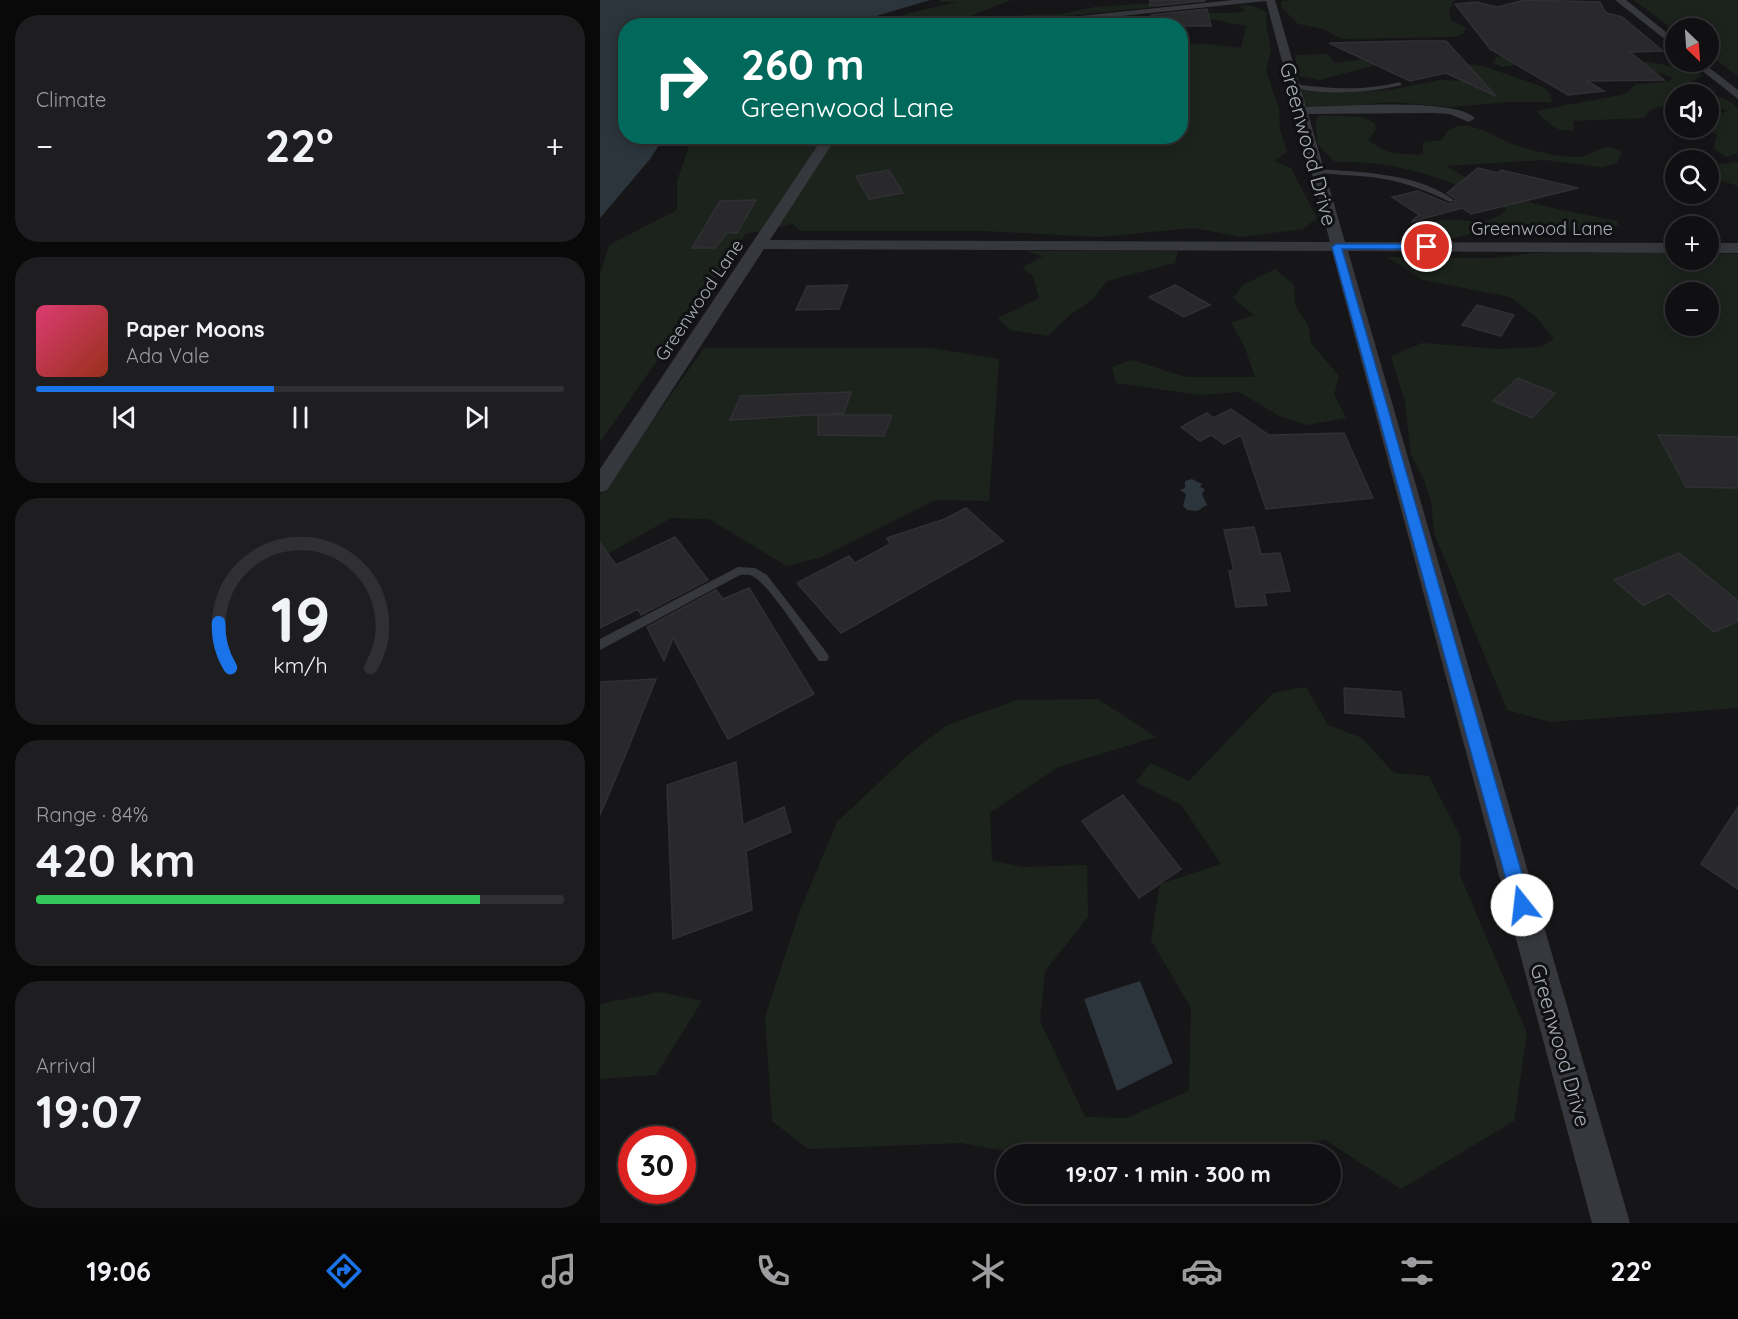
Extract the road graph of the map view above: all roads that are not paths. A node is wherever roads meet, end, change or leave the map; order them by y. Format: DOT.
graph roads {
  1 [pos="1262,0"];
  2 [pos="1270,0"];
  3 [pos="1620,0"];
  4 [pos="1074,18"];
  5 [pos="1665,36"];
  6 [pos="1708,72"];
  7 [pos="1400,84"];
  8 [pos="1294,86"];
  9 [pos="1738,96"];
  10 [pos="1300,111"];
  11 [pos="1469,118"];
  12 [pos="826,144"];
  13 [pos="1317,171"];
  14 [pos="1452,201"];
  15 [pos="760,244"];
  16 [pos="1336,247"];
  17 [pos="1665,248"];
  18 [pos="1719,248"];
  19 [pos="1738,248"];
  20 [pos="600,485"];
  21 [pos="600,645"];
  22 [pos="823,657"];
  23 [pos="1611,1223"];
  1 -- 4 [label="street"];
  2 -- 8 [label="street, Greenwood Drive"];
  3 -- 5 [label="street"];
  6 -- 9 [label="street"];
  7 -- 8 [label="lane"];
  8 -- 10 [label="street, Greenwood Drive"];
  10 -- 11 [label="street"];
  10 -- 13 [label="street, Greenwood Drive"];
  12 -- 15 [label="street, Greenwood Lane"];
  13 -- 14 [label="lane"];
  13 -- 16 [label="street, Greenwood Drive"];
  15 -- 16 [label="street, Greenwood Lane"];
  15 -- 20 [label="street, Greenwood Lane"];
  16 -- 17 [label="street, Greenwood Lane"];
  16 -- 23 [label="street, Greenwood Drive"];
  18 -- 19 [label="street"];
  21 -- 22 [label="lane"];
}
